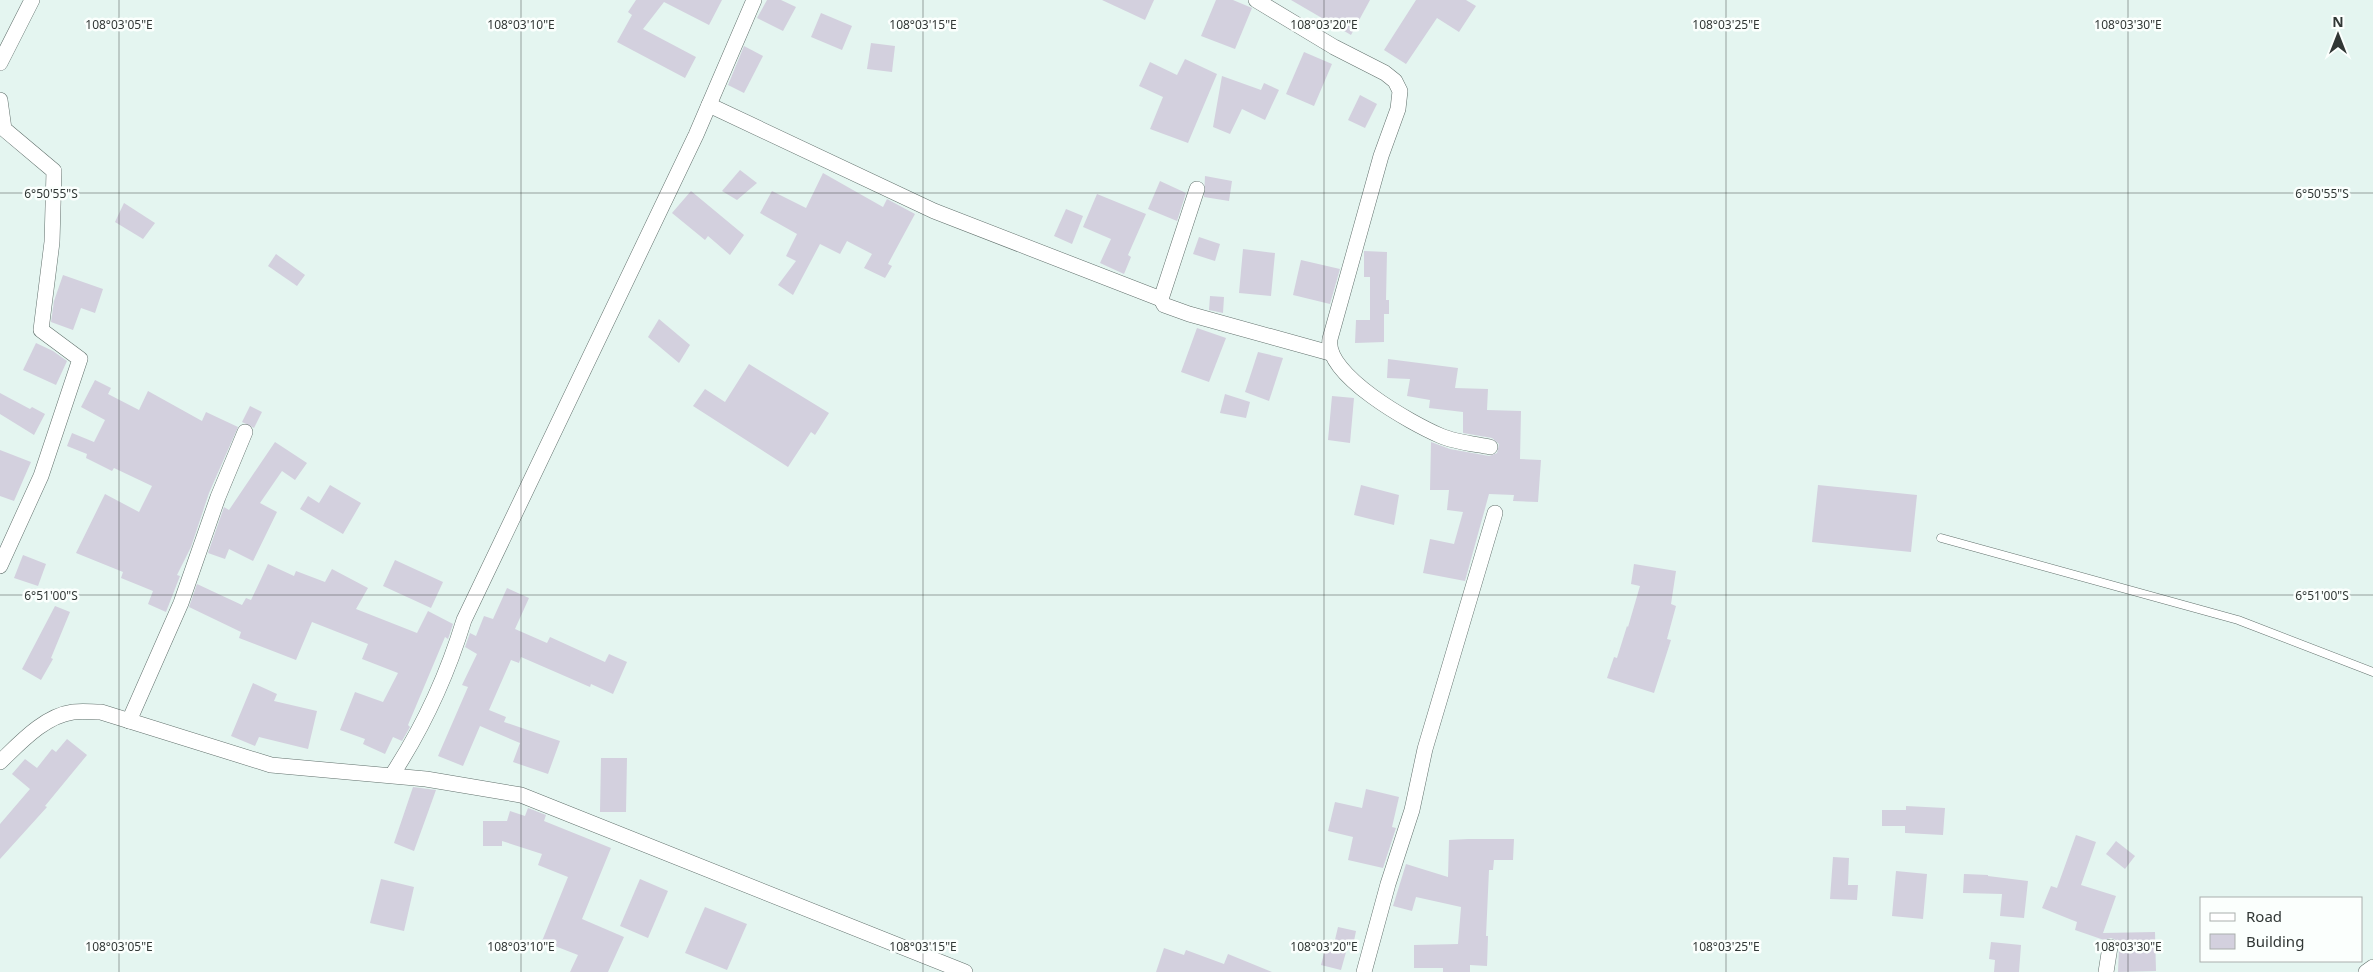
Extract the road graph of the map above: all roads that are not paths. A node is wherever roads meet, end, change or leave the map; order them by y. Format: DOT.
graph roads {
  1 [pos="32,0"];
  2 [pos="754,0"];
  3 [pos="1256,0"];
  4 [pos="0,64"];
  5 [pos="0,100"];
  6 [pos="709,105"];
  7 [pos="1196,190"];
  8 [pos="1161,299"];
  9 [pos="1330,353"];
  10 [pos="245,432"];
  11 [pos="1490,447"];
  12 [pos="1495,513"];
  13 [pos="1941,538"];
  14 [pos="0,566"];
  15 [pos="2373,672"];
  16 [pos="129,721"];
  17 [pos="0,762"];
  18 [pos="392,775"];
  19 [pos="2110,947"];
  20 [pos="2373,967"];
  21 [pos="965,972"];
  22 [pos="1364,972"];
  23 [pos="2106,972"];
  24 [pos="2366,972"];
  1 -- 4 [label="street"];
  2 -- 6 [label="street"];
  3 -- 9 [label="street"];
  5 -- 14 [label="street"];
  6 -- 8 [label="street"];
  6 -- 18 [label="street"];
  7 -- 8 [label="street"];
  8 -- 9 [label="street"];
  9 -- 11 [label="street"];
  10 -- 16 [label="street"];
  12 -- 22 [label="street"];
  13 -- 15 [label="lane"];
  16 -- 17 [label="street"];
  16 -- 18 [label="street"];
  18 -- 21 [label="street"];
  19 -- 23 [label="street"];
  20 -- 24 [label="street"];
}
